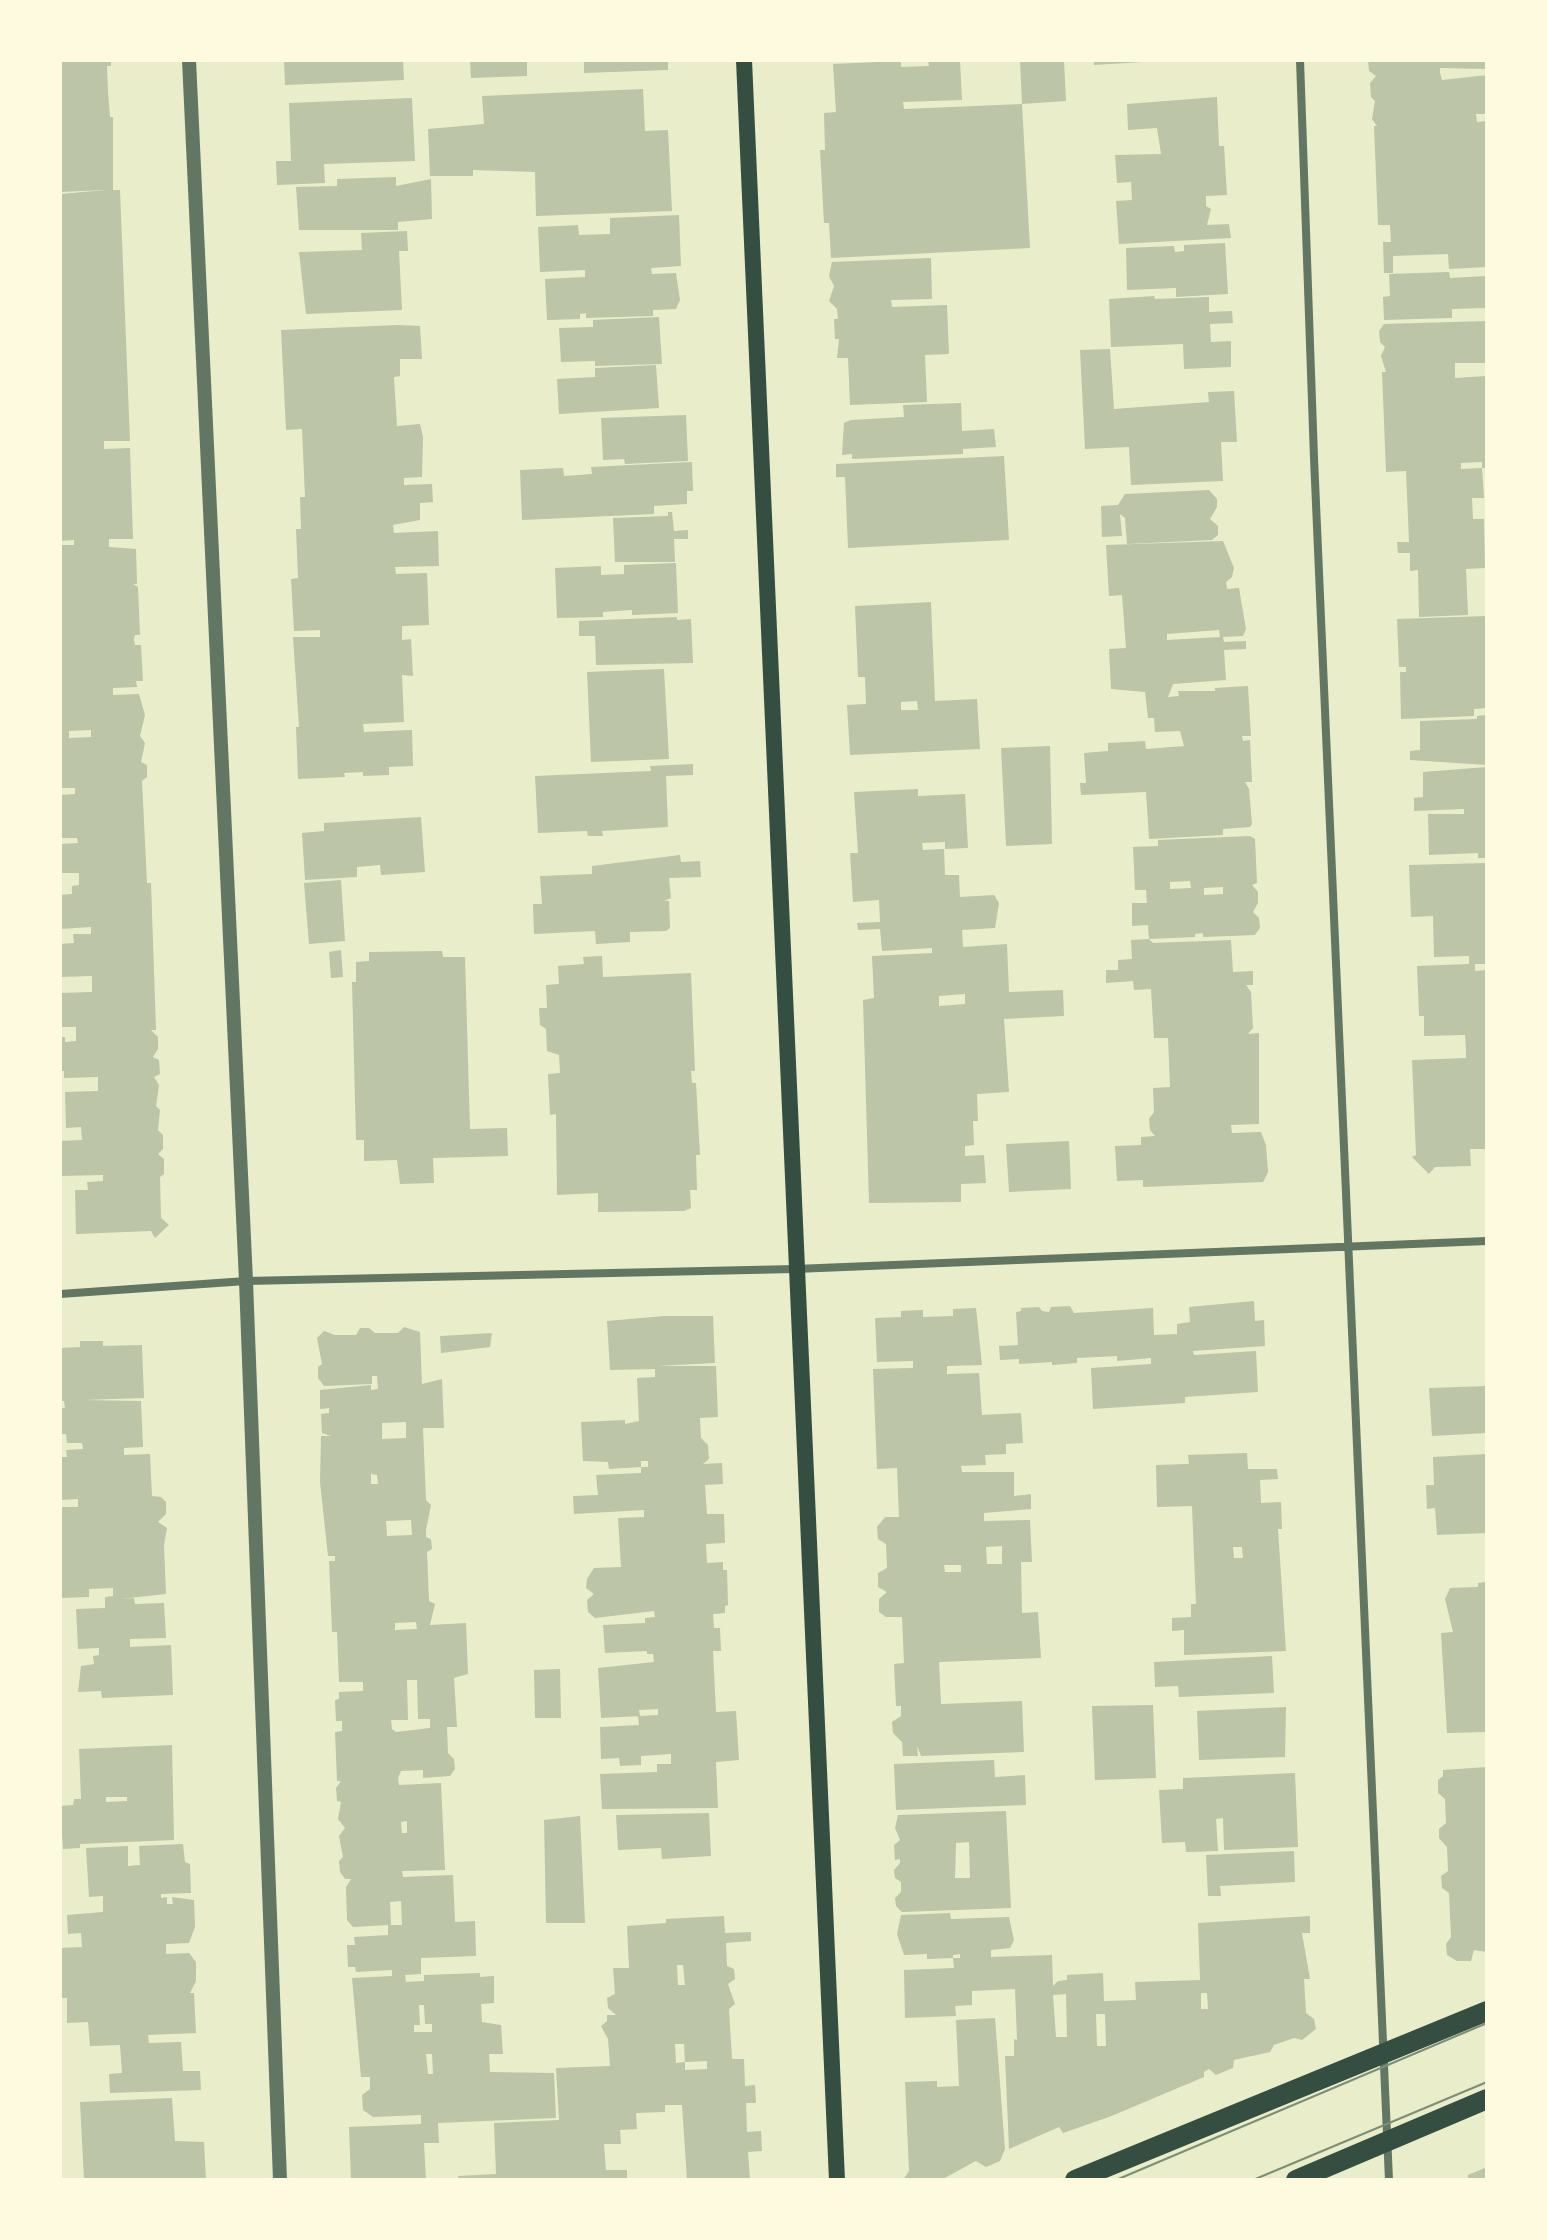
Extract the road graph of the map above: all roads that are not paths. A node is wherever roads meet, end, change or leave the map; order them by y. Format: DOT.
graph roads {
  1 [pos="189,60"];
  2 [pos="744,60"];
  3 [pos="1300,60"];
  4 [pos="1487,1241"];
  5 [pos="1350,1246"];
  6 [pos="795,1269"];
  7 [pos="246,1281"];
  8 [pos="60,1294"];
  9 [pos="1487,2011"];
  10 [pos="1385,2055"];
  11 [pos="1487,2099"];
  12 [pos="1387,2142"];
  13 [pos="280,2180"];
  14 [pos="837,2180"];
  15 [pos="1075,2180"];
  16 [pos="1296,2180"];
  17 [pos="1389,2180"];
  1 -- 7 [label="street"];
  2 -- 6 [label="main road"];
  3 -- 5 [label="street"];
  4 -- 5 [label="street"];
  5 -- 6 [label="street"];
  5 -- 10 [label="street"];
  6 -- 7 [label="street"];
  6 -- 14 [label="main road"];
  7 -- 8 [label="street"];
  7 -- 13 [label="street"];
  9 -- 10 [label="main road"];
  10 -- 12 [label="street"];
  10 -- 15 [label="main road"];
  11 -- 12 [label="main road"];
  12 -- 16 [label="main road"];
  12 -- 17 [label="street"];
}
